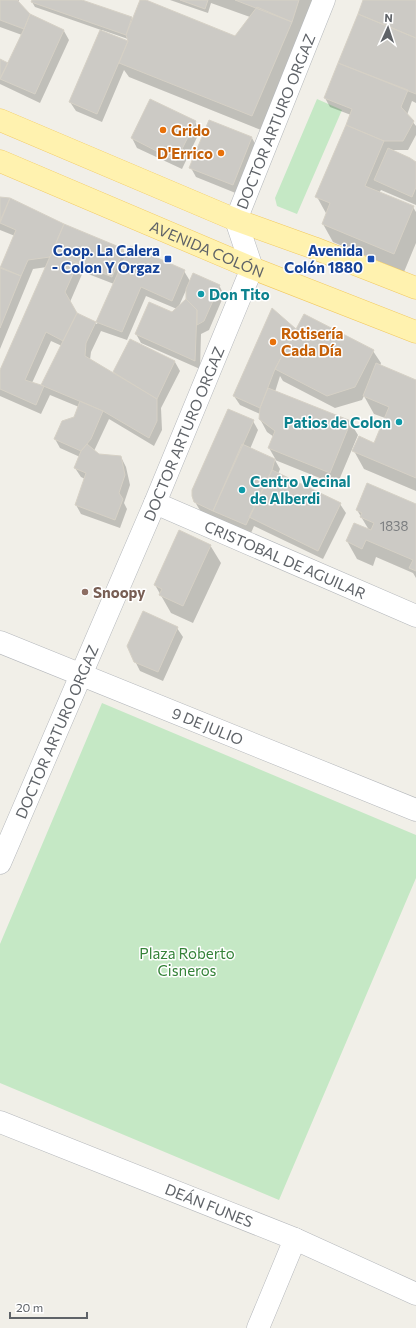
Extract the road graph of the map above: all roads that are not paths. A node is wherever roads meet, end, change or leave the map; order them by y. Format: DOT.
graph roads {
  1 [pos="324,0"];
  2 [pos="0,120"];
  3 [pos="0,161"];
  4 [pos="236,220"];
  5 [pos="252,268"];
  6 [pos="416,288"];
  7 [pos="416,332"];
  8 [pos="155,503"];
  9 [pos="416,616"];
  10 [pos="0,642"];
  11 [pos="80,675"];
  12 [pos="416,810"];
  13 [pos="0,863"];
  14 [pos="0,1122"];
  15 [pos="296,1239"];
  16 [pos="416,1294"];
  17 [pos="258,1328"];
  1 -- 4 [label="street, DOCTOR ARTURO ORGAZ"];
  2 -- 4 [label="main road"];
  3 -- 5 [label="main road, AVENIDA COLÓN"];
  4 -- 5 [label="street, DOCTOR ARTURO ORGAZ"];
  4 -- 6 [label="main road"];
  5 -- 7 [label="main road, AVENIDA COLÓN"];
  5 -- 8 [label="street, DOCTOR ARTURO ORGAZ"];
  8 -- 9 [label="street, CRISTOBAL DE AGUILAR"];
  8 -- 11 [label="street, DOCTOR ARTURO ORGAZ"];
  10 -- 11 [label="street, 9 DE JULIO"];
  11 -- 12 [label="street, 9 DE JULIO"];
  11 -- 13 [label="street, DOCTOR ARTURO ORGAZ"];
  14 -- 15 [label="street, DEÁN FUNES"];
  15 -- 16 [label="street, DEÁN FUNES"];
  15 -- 17 [label="street"];
}
